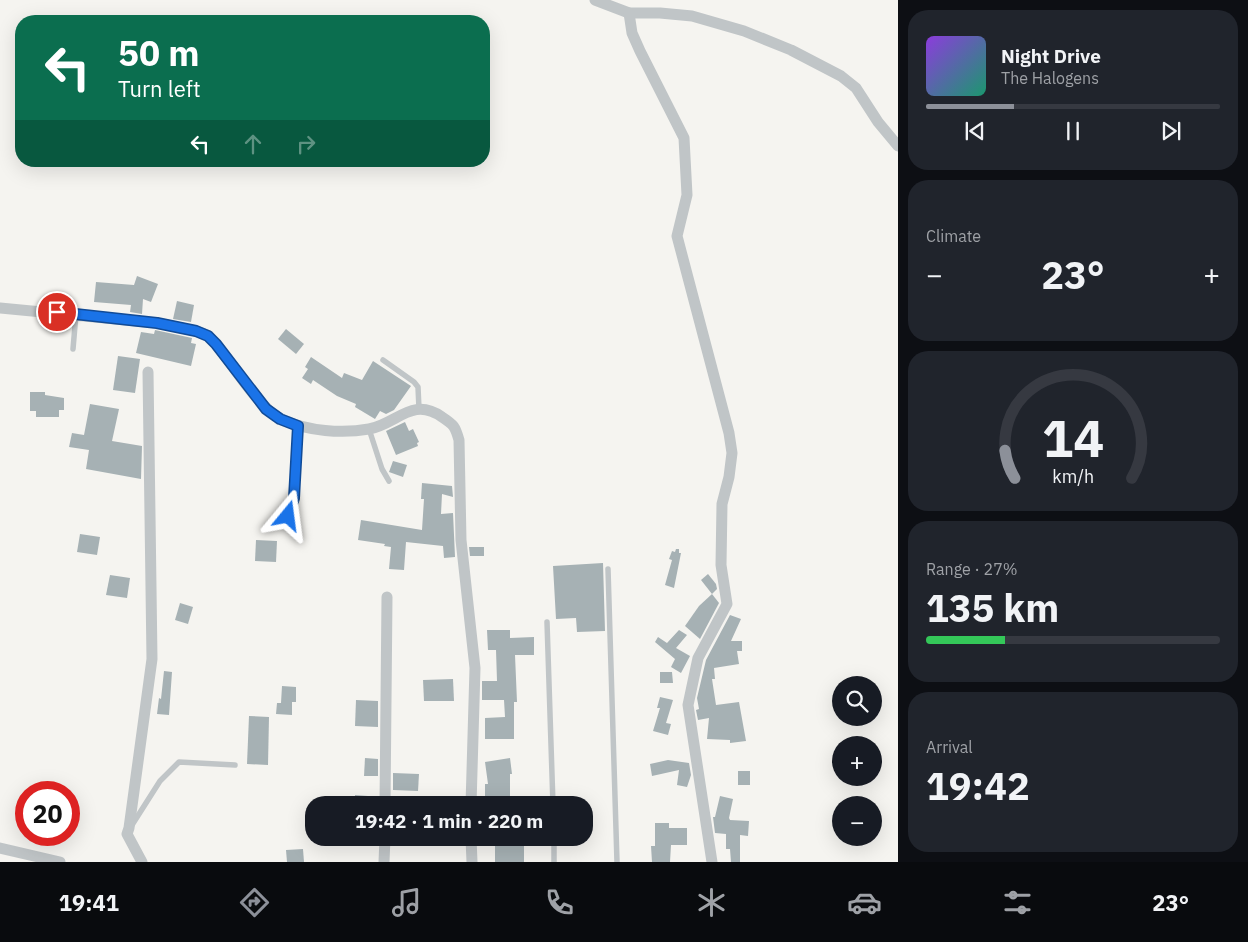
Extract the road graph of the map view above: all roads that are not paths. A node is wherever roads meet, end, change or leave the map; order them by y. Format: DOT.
graph roads {
  1 [pos="595,0"];
  2 [pos="629,13"];
  3 [pos="898,146"];
  4 [pos="0,308"];
  5 [pos="76,314"];
  6 [pos="74,349"];
  7 [pos="383,360"];
  8 [pos="148,372"];
  9 [pos="419,409"];
  10 [pos="298,426"];
  11 [pos="369,429"];
  12 [pos="389,481"];
  13 [pos="283,526"];
  14 [pos="608,569"];
  15 [pos="388,597"];
  16 [pos="547,622"];
  17 [pos="235,765"];
  18 [pos="385,796"];
  19 [pos="471,796"];
  20 [pos="553,796"];
  21 [pos="127,834"];
  22 [pos="385,846"];
  23 [pos="471,846"];
  24 [pos="554,846"];
  25 [pos="0,848"];
  26 [pos="60,862"];
  27 [pos="142,862"];
  28 [pos="384,862"];
  29 [pos="472,862"];
  30 [pos="554,862"];
  31 [pos="617,862"];
  32 [pos="712,862"];
  1 -- 2 [label="street"];
  2 -- 3 [label="street"];
  2 -- 32 [label="street"];
  4 -- 5 [label="street"];
  5 -- 6 [label="lane"];
  5 -- 10 [label="street"];
  7 -- 9 [label="lane"];
  8 -- 21 [label="street"];
  9 -- 11 [label="street"];
  9 -- 19 [label="street"];
  10 -- 11 [label="street"];
  10 -- 13 [label="lane"];
  11 -- 12 [label="lane"];
  14 -- 31 [label="lane"];
  15 -- 18 [label="street"];
  16 -- 20 [label="lane"];
  17 -- 21 [label="lane"];
  21 -- 27 [label="street"];
  22 -- 28 [label="street"];
  23 -- 29 [label="street"];
  24 -- 30 [label="lane"];
  25 -- 26 [label="street"];
}
